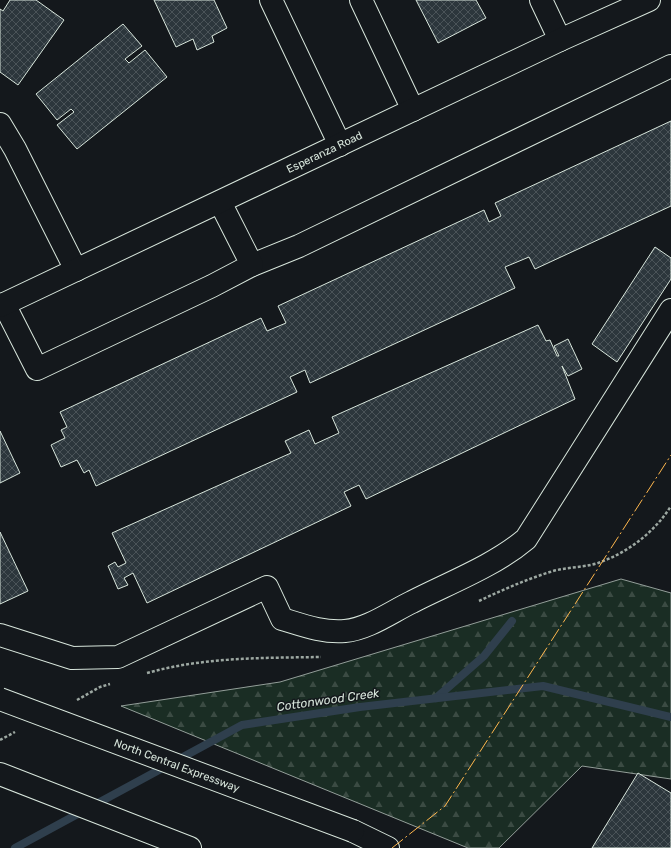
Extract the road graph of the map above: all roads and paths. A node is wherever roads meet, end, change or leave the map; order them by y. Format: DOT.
graph roads {
  1 [pos="271,0"];
  2 [pos="360,0"];
  3 [pos="541,0"];
  4 [pos="650,0"];
  5 [pos="560,40"];
  6 [pos="671,66"];
  7 [pos="413,110"];
  8 [pos="0,124"];
  9 [pos="340,145"];
  10 [pos="220,202"];
  11 [pos="252,265"];
  12 [pos="76,270"];
  13 [pos="2,305"];
  14 [pos="671,310"];
  15 [pos="0,635"];
  16 [pos="0,699"];
  17 [pos="0,774"];
  18 [pos="190,848"];
  19 [pos="388,848"];
  1 -- 9 [label="main road"];
  2 -- 7 [label="main road"];
  3 -- 5 [label="main road"];
  4 -- 5 [label="main road, Esperanza Road"];
  5 -- 7 [label="main road, Esperanza Road"];
  6 -- 11 [label="main road"];
  7 -- 9 [label="main road, Esperanza Road"];
  8 -- 12 [label="main road"];
  9 -- 10 [label="main road, Esperanza Road"];
  10 -- 11 [label="main road"];
  10 -- 12 [label="main road, Esperanza Road"];
  11 -- 13 [label="main road"];
  12 -- 13 [label="main road, Esperanza Road"];
  14 -- 15 [label="main road"];
  16 -- 19 [label="main road, North Central Expressway, bridge"];
  17 -- 18 [label="main road"];
}
